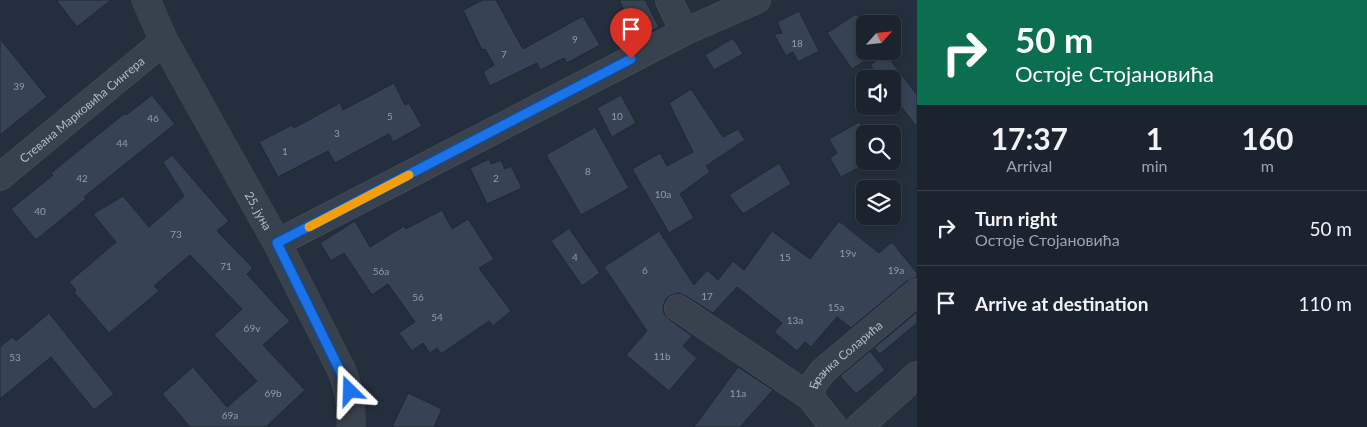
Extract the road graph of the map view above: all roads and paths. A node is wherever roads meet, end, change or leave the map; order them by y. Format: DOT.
graph roads {
  1 [pos="146,0"];
  2 [pos="670,0"];
  3 [pos="757,0"];
  4 [pos="684,32"];
  5 [pos="164,41"];
  6 [pos="0,177"];
  7 [pos="277,243"];
  8 [pos="917,292"];
  9 [pos="678,308"];
  10 [pos="917,375"];
  11 [pos="810,396"];
  12 [pos="350,427"];
  13 [pos="834,427"];
  14 [pos="859,427"];
  1 -- 5 [label="street, 25. јуна"];
  2 -- 4 [label="street"];
  3 -- 4 [label="street"];
  4 -- 7 [label="street"];
  5 -- 6 [label="street, Стевана Марковића Сингера"];
  5 -- 7 [label="street, 25. јуна"];
  7 -- 12 [label="street, 25. јуна"];
  8 -- 11 [label="street, Бранка Соларића"];
  9 -- 11 [label="street"];
  10 -- 14 [label="street"];
  11 -- 13 [label="street, Бранка Соларића"];
}
